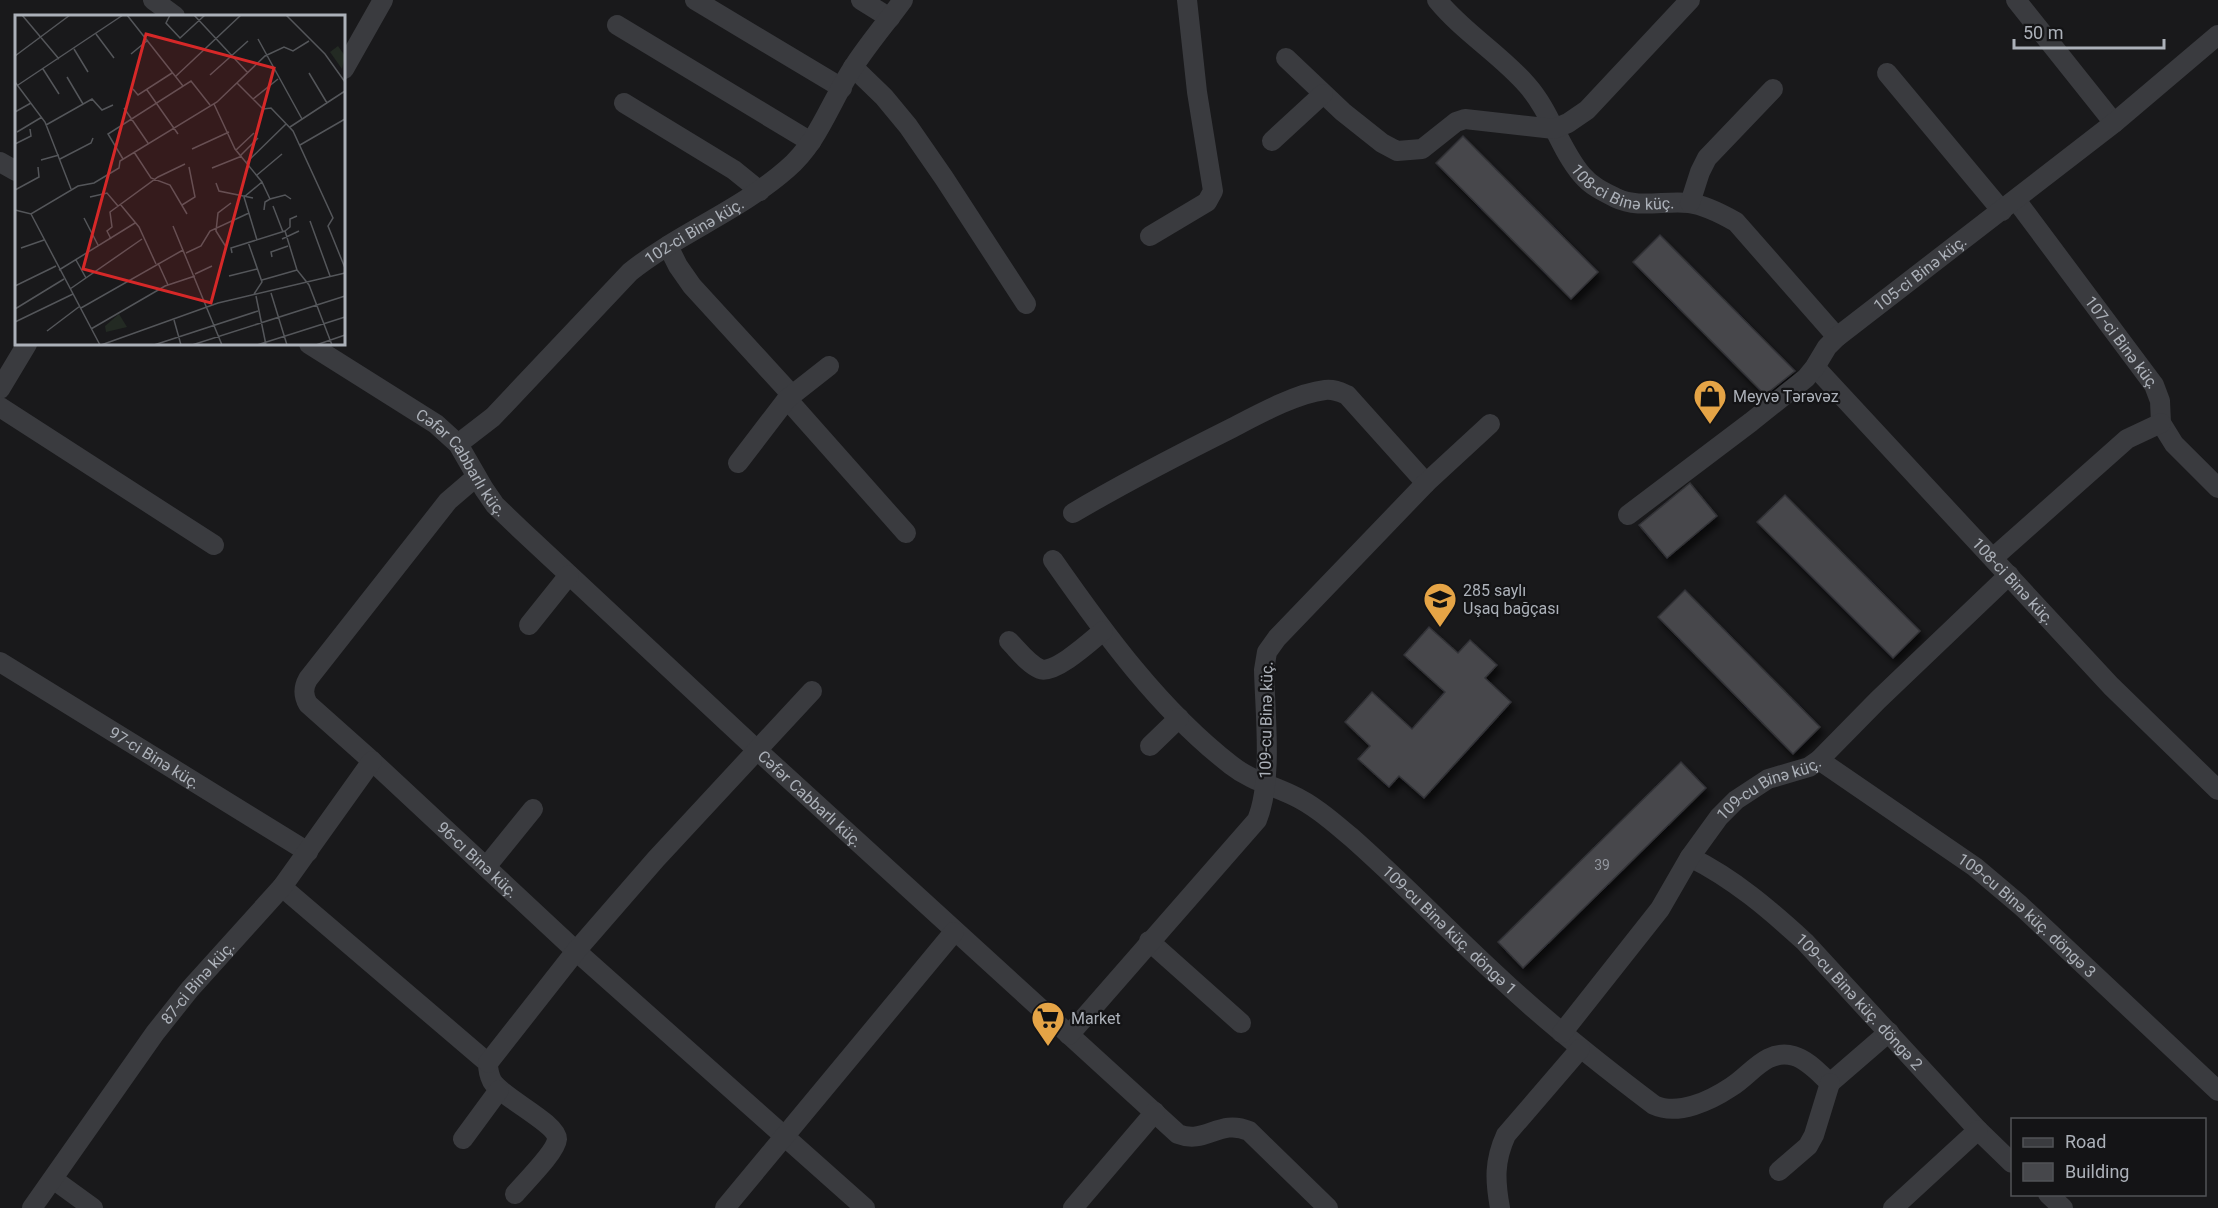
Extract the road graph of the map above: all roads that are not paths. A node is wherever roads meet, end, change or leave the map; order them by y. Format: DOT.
graph roads {
  1 [pos="153,0"];
  2 [pos="382,0"];
  3 [pos="695,0"];
  4 [pos="861,0"];
  5 [pos="903,0"];
  6 [pos="1187,0"];
  7 [pos="1437,0"];
  8 [pos="1690,0"];
  9 [pos="2016,0"];
  10 [pos="174,15"];
  11 [pos="890,18"];
  12 [pos="617,25"];
  13 [pos="2218,35"];
  14 [pos="1286,58"];
  15 [pos="345,67"];
  16 [pos="853,67"];
  17 [pos="1887,73"];
  18 [pos="842,88"];
  19 [pos="1773,89"];
  20 [pos="1323,94"];
  21 [pos="624,103"];
  22 [pos="2114,123"];
  23 [pos="1554,129"];
  24 [pos="1272,141"];
  25 [pos="811,142"];
  26 [pos="0,162"];
  27 [pos="15,170"];
  28 [pos="760,191"];
  29 [pos="1690,203"];
  30 [pos="2009,206"];
  31 [pos="1150,236"];
  32 [pos="668,246"];
  33 [pos="1026,304"];
  34 [pos="1837,337"];
  35 [pos="26,345"];
  36 [pos="311,345"];
  37 [pos="829,366"];
  38 [pos="1815,367"];
  39 [pos="0,389"];
  40 [pos="787,399"];
  41 [pos="0,407"];
  42 [pos="2161,423"];
  43 [pos="1490,424"];
  44 [pos="458,444"];
  45 [pos="738,463"];
  46 [pos="476,477"];
  47 [pos="1426,483"];
  48 [pos="2218,488"];
  49 [pos="1073,513"];
  50 [pos="1628,515"];
  51 [pos="906,533"];
  52 [pos="214,545"];
  53 [pos="1993,558"];
  54 [pos="1053,560"];
  55 [pos="569,575"];
  56 [pos="2008,575"];
  57 [pos="529,625"];
  58 [pos="1103,631"];
  59 [pos="1009,641"];
  60 [pos="0,662"];
  61 [pos="812,691"];
  62 [pos="1179,718"];
  63 [pos="1150,746"];
  64 [pos="756,749"];
  65 [pos="1819,760"];
  66 [pos="372,761"];
  67 [pos="1266,784"];
  68 [pos="2218,790"];
  69 [pos="533,810"];
  70 [pos="308,852"];
  71 [pos="1690,857"];
  72 [pos="486,867"];
  73 [pos="282,887"];
  74 [pos="954,932"];
  75 [pos="1149,941"];
  76 [pos="576,951"];
  77 [pos="1241,1023"];
  78 [pos="1889,1032"];
  79 [pos="1562,1033"];
  80 [pos="1069,1035"];
  81 [pos="1580,1049"];
  82 [pos="488,1063"];
  83 [pos="1830,1083"];
  84 [pos="499,1090"];
  85 [pos="2218,1091"];
  86 [pos="1155,1112"];
  87 [pos="1978,1130"];
  88 [pos="785,1136"];
  89 [pos="464,1139"];
  90 [pos="2011,1161"];
  91 [pos="1779,1171"];
  92 [pos="52,1179"];
  93 [pos="515,1194"];
  94 [pos="2050,1196"];
  95 [pos="32,1208"];
  96 [pos="93,1208"];
  97 [pos="725,1208"];
  98 [pos="865,1208"];
  99 [pos="1073,1208"];
  100 [pos="1328,1208"];
  101 [pos="1500,1208"];
  102 [pos="1893,1208"];
  103 [pos="2063,1208"];
  1 -- 10 [label="street"];
  2 -- 15 [label="street"];
  3 -- 18 [label="street"];
  4 -- 11 [label="street"];
  5 -- 11 [label="street, 102-ci Binə küç."];
  6 -- 31 [label="street"];
  7 -- 23 [label="street, 108-ci Binə küç."];
  8 -- 23 [label="street"];
  9 -- 22 [label="street"];
  11 -- 16 [label="street, 102-ci Binə küç."];
  12 -- 25 [label="street"];
  13 -- 22 [label="street, 105-ci Binə küç."];
  14 -- 20 [label="street"];
  16 -- 18 [label="street, 102-ci Binə küç."];
  16 -- 33 [label="street"];
  17 -- 30 [label="street, 107-ci Binə küç."];
  18 -- 25 [label="street, 102-ci Binə küç."];
  19 -- 29 [label="street"];
  20 -- 23 [label="street"];
  20 -- 24 [label="street"];
  21 -- 28 [label="street"];
  22 -- 30 [label="street, 105-ci Binə küç."];
  23 -- 29 [label="street, 108-ci Binə küç."];
  25 -- 28 [label="street, 102-ci Binə küç."];
  26 -- 27 [label="street"];
  28 -- 32 [label="street, 102-ci Binə küç."];
  29 -- 34 [label="street, 108-ci Binə küç."];
  30 -- 34 [label="street, 105-ci Binə küç."];
  30 -- 42 [label="street, 107-ci Binə küç."];
  32 -- 40 [label="street"];
  32 -- 44 [label="street, 102-ci Binə küç."];
  34 -- 38 [label="street, 105-ci Binə küç."];
  35 -- 39 [label="street"];
  36 -- 44 [label="street, Cəfər Cabbarlı küç."];
  37 -- 40 [label="street"];
  38 -- 50 [label="street, 105-ci Binə küç."];
  38 -- 53 [label="street, 108-ci Binə küç."];
  40 -- 45 [label="street"];
  40 -- 51 [label="street"];
  41 -- 52 [label="street"];
  42 -- 48 [label="street, 107-ci Binə küç."];
  42 -- 53 [label="street"];
  43 -- 47 [label="street, 109-cu Binə küç."];
  44 -- 46 [label="street, Cəfər Cabbarlı küç."];
  46 -- 55 [label="street, Cəfər Cabbarlı küç."];
  46 -- 66 [label="street, 96-cı Binə küç."];
  47 -- 49 [label="street"];
  47 -- 67 [label="street, 109-cu Binə küç."];
  53 -- 56 [label="street, 108-ci Binə küç."];
  54 -- 58 [label="street, 109-cu Binə küç. döngə 1"];
  55 -- 57 [label="street"];
  55 -- 64 [label="street, Cəfər Cabbarlı küç."];
  56 -- 65 [label="street, 109-cu Binə küç."];
  56 -- 68 [label="street, 108-ci Binə küç."];
  58 -- 59 [label="street"];
  58 -- 62 [label="street, 109-cu Binə küç. döngə 1"];
  60 -- 70 [label="street, 97-ci Binə küç."];
  61 -- 64 [label="street"];
  62 -- 63 [label="street"];
  62 -- 67 [label="street, 109-cu Binə küç. döngə 1"];
  64 -- 74 [label="street, Cəfər Cabbarlı küç."];
  64 -- 76 [label="street"];
  65 -- 71 [label="street, 109-cu Binə küç."];
  65 -- 85 [label="street, 109-cu Binə küç. döngə 3"];
  66 -- 70 [label="street, 87-ci Binə küç."];
  66 -- 72 [label="street, 96-cı Binə küç."];
  67 -- 75 [label="street, 109-cu Binə küç."];
  67 -- 79 [label="street, 109-cu Binə küç. döngə 1"];
  69 -- 72 [label="street"];
  70 -- 73 [label="street, 87-ci Binə küç."];
  71 -- 78 [label="street, 109-cu Binə küç. döngə 2"];
  71 -- 79 [label="street, 109-cu Binə küç."];
  72 -- 76 [label="street, 96-cı Binə küç."];
  73 -- 82 [label="street"];
  73 -- 92 [label="street, 87-ci Binə küç."];
  74 -- 80 [label="street, Cəfər Cabbarlı küç."];
  74 -- 88 [label="street"];
  75 -- 77 [label="street"];
  75 -- 80 [label="street, 109-cu Binə küç."];
  76 -- 82 [label="street"];
  76 -- 88 [label="street, 96-cı Binə küç."];
  78 -- 83 [label="street"];
  78 -- 87 [label="street, 109-cu Binə küç. döngə 2"];
  79 -- 81 [label="street, 109-cu Binə küç. döngə 1"];
  80 -- 86 [label="street, Cəfər Cabbarlı küç."];
  81 -- 83 [label="street, 109-cu Binə küç. döngə 1"];
  81 -- 101 [label="street"];
  82 -- 84 [label="street"];
  83 -- 91 [label="street"];
  84 -- 89 [label="street"];
  84 -- 93 [label="street"];
  86 -- 99 [label="street"];
  86 -- 100 [label="street, Cəfər Cabbarlı küç."];
  87 -- 90 [label="street, 109-cu Binə küç. döngə 2"];
  87 -- 102 [label="street"];
  88 -- 97 [label="street"];
  88 -- 98 [label="street, 96-cı Binə küç."];
  92 -- 95 [label="street, 87-ci Binə küç."];
  92 -- 96 [label="street"];
  94 -- 103 [label="street"];
}
